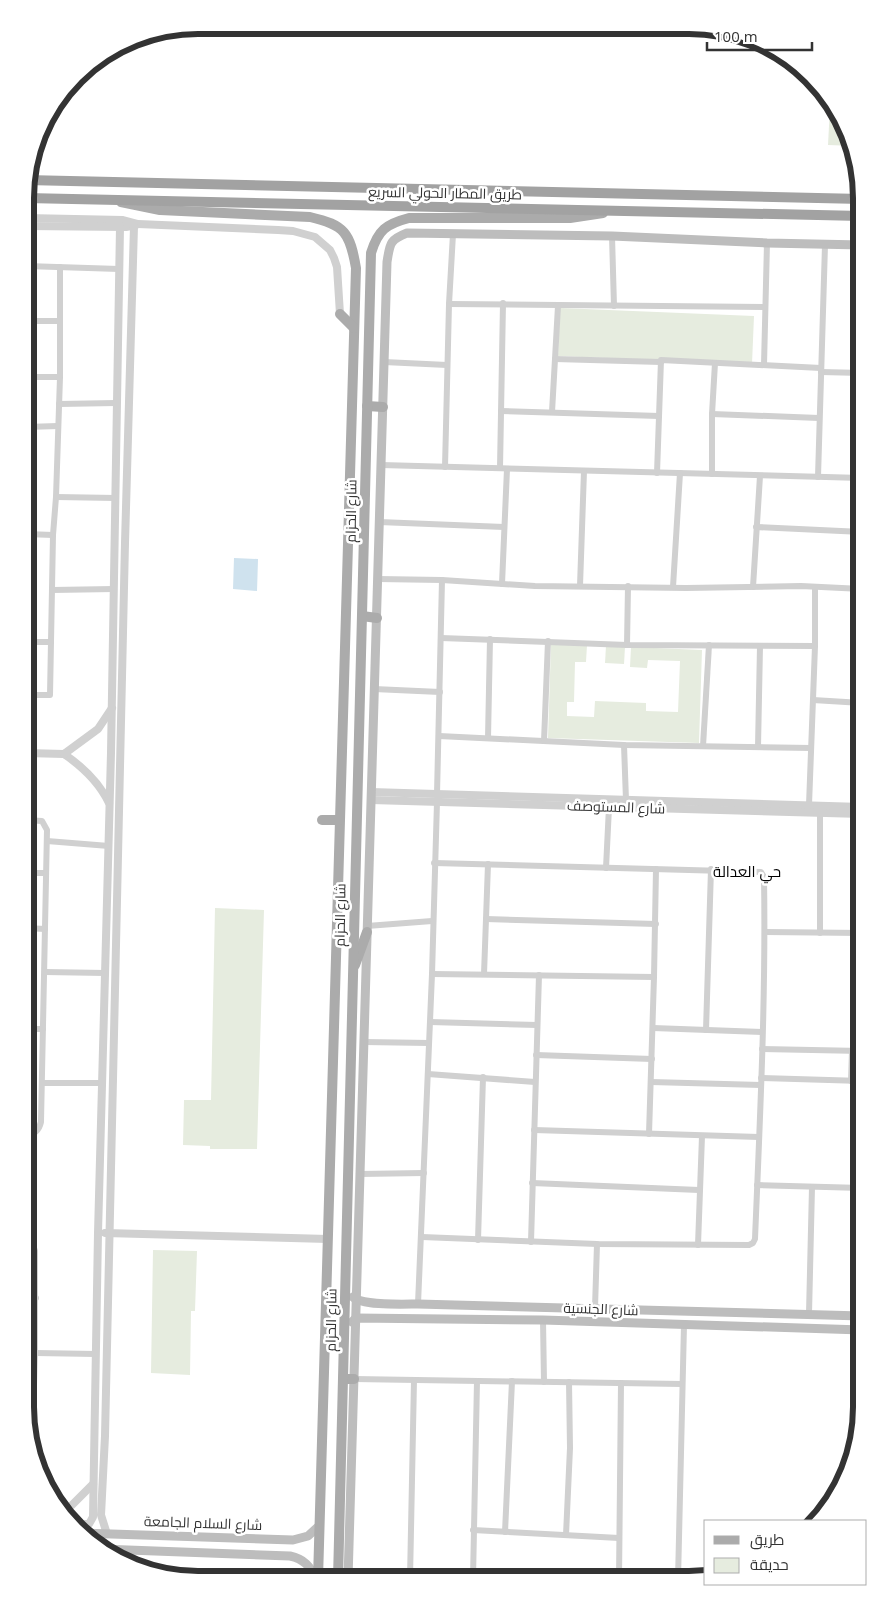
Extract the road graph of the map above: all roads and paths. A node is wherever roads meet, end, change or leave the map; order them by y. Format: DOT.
graph roads {
  1 [pos="35,180"];
  2 [pos="34,198"];
  3 [pos="111,199"];
  4 [pos="853,199"];
  5 [pos="626,210"];
  6 [pos="853,216"];
  7 [pos="34,218"];
  8 [pos="136,225"];
  9 [pos="34,226"];
  10 [pos="120,227"];
  11 [pos="454,234"];
  12 [pos="612,236"];
  13 [pos="767,243"];
  14 [pos="825,245"];
  15 [pos="853,245"];
  16 [pos="34,266"];
  17 [pos="60,267"];
  18 [pos="119,269"];
  19 [pos="503,303"];
  20 [pos="119,304"];
  21 [pos="449,304"];
  22 [pos="131,306"];
  23 [pos="558,306"];
  24 [pos="614,306"];
  25 [pos="764,307"];
  26 [pos="340,314"];
  27 [pos="34,321"];
  28 [pos="60,321"];
  29 [pos="354,328"];
  30 [pos="555,359"];
  31 [pos="384,362"];
  32 [pos="660,362"];
  33 [pos="715,363"];
  34 [pos="448,364"];
  35 [pos="764,365"];
  36 [pos="821,370"];
  37 [pos="853,372"];
  38 [pos="34,377"];
  39 [pos="60,377"];
  40 [pos="116,403"];
  41 [pos="59,404"];
  42 [pos="367,406"];
  43 [pos="383,407"];
  44 [pos="501,411"];
  45 [pos="552,412"];
  46 [pos="712,414"];
  47 [pos="659,416"];
  48 [pos="819,418"];
  49 [pos="58,426"];
  50 [pos="34,427"];
  51 [pos="381,465"];
  52 [pos="445,467"];
  53 [pos="503,469"];
  54 [pos="584,471"];
  55 [pos="657,473"];
  56 [pos="680,473"];
  57 [pos="712,474"];
  58 [pos="760,476"];
  59 [pos="818,477"];
  60 [pos="853,478"];
  61 [pos="56,497"];
  62 [pos="116,498"];
  63 [pos="379,522"];
  64 [pos="504,527"];
  65 [pos="756,527"];
  66 [pos="853,532"];
  67 [pos="34,534"];
  68 [pos="53,535"];
  69 [pos="115,542"];
  70 [pos="124,543"];
  71 [pos="378,579"];
  72 [pos="442,580"];
  73 [pos="502,584"];
  74 [pos="580,586"];
  75 [pos="628,586"];
  76 [pos="754,586"];
  77 [pos="673,587"];
  78 [pos="815,587"];
  79 [pos="114,589"];
  80 [pos="853,589"];
  81 [pos="52,590"];
  82 [pos="362,616"];
  83 [pos="376,618"];
  84 [pos="442,638"];
  85 [pos="490,639"];
  86 [pos="548,641"];
  87 [pos="34,642"];
  88 [pos="51,642"];
  89 [pos="627,645"];
  90 [pos="709,646"];
  91 [pos="760,646"];
  92 [pos="815,646"];
  93 [pos="374,689"];
  94 [pos="440,692"];
  95 [pos="34,695"];
  96 [pos="344,695"];
  97 [pos="359,696"];
  98 [pos="813,700"];
  99 [pos="853,702"];
  100 [pos="112,708"];
  101 [pos="343,726"];
  102 [pos="358,726"];
  103 [pos="439,736"];
  104 [pos="488,738"];
  105 [pos="544,741"];
  106 [pos="624,745"];
  107 [pos="703,746"];
  108 [pos="758,747"];
  109 [pos="811,748"];
  110 [pos="34,753"];
  111 [pos="64,754"];
  112 [pos="371,796"];
  113 [pos="437,798"];
  114 [pos="626,800"];
  115 [pos="561,802"];
  116 [pos="110,805"];
  117 [pos="808,805"];
  118 [pos="609,807"];
  119 [pos="768,807"];
  120 [pos="853,807"];
  121 [pos="820,812"];
  122 [pos="853,814"];
  123 [pos="34,820"];
  124 [pos="322,820"];
  125 [pos="339,820"];
  126 [pos="47,842"];
  127 [pos="109,846"];
  128 [pos="434,862"];
  129 [pos="488,864"];
  130 [pos="606,868"];
  131 [pos="656,869"];
  132 [pos="711,870"];
  133 [pos="34,873"];
  134 [pos="46,873"];
  135 [pos="486,919"];
  136 [pos="107,920"];
  137 [pos="116,921"];
  138 [pos="432,921"];
  139 [pos="656,924"];
  140 [pos="34,928"];
  141 [pos="45,929"];
  142 [pos="367,929"];
  143 [pos="765,932"];
  144 [pos="820,933"];
  145 [pos="853,933"];
  146 [pos="45,972"];
  147 [pos="105,973"];
  148 [pos="352,973"];
  149 [pos="432,974"];
  150 [pos="484,974"];
  151 [pos="539,975"];
  152 [pos="654,977"];
  153 [pos="430,1022"];
  154 [pos="537,1025"];
  155 [pos="653,1028"];
  156 [pos="34,1029"];
  157 [pos="43,1029"];
  158 [pos="706,1030"];
  159 [pos="762,1032"];
  160 [pos="364,1042"];
  161 [pos="429,1043"];
  162 [pos="762,1049"];
  163 [pos="852,1051"];
  164 [pos="536,1055"];
  165 [pos="652,1059"];
  166 [pos="428,1074"];
  167 [pos="483,1077"];
  168 [pos="761,1081"];
  169 [pos="851,1081"];
  170 [pos="535,1082"];
  171 [pos="651,1082"];
  172 [pos="42,1083"];
  173 [pos="102,1083"];
  174 [pos="349,1104"];
  175 [pos="331,1105"];
  176 [pos="534,1130"];
  177 [pos="34,1133"];
  178 [pos="649,1134"];
  179 [pos="348,1135"];
  180 [pos="702,1136"];
  181 [pos="330,1137"];
  182 [pos="758,1137"];
  183 [pos="424,1173"];
  184 [pos="360,1174"];
  185 [pos="532,1184"];
  186 [pos="756,1185"];
  187 [pos="812,1187"];
  188 [pos="853,1188"];
  189 [pos="699,1190"];
  190 [pos="98,1233"];
  191 [pos="109,1233"];
  192 [pos="422,1237"];
  193 [pos="328,1239"];
  194 [pos="478,1240"];
  195 [pos="531,1242"];
  196 [pos="597,1244"];
  197 [pos="698,1245"];
  198 [pos="34,1248"];
  199 [pos="346,1291"];
  200 [pos="36,1298"];
  201 [pos="356,1300"];
  202 [pos="418,1304"];
  203 [pos="595,1308"];
  204 [pos="770,1312"];
  205 [pos="787,1313"];
  206 [pos="809,1314"];
  207 [pos="853,1316"];
  208 [pos="356,1318"];
  209 [pos="543,1320"];
  210 [pos="684,1325"];
  211 [pos="768,1327"];
  212 [pos="786,1328"];
  213 [pos="345,1330"];
  214 [pos="853,1330"];
  215 [pos="35,1352"];
  216 [pos="96,1354"];
  217 [pos="349,1379"];
  218 [pos="414,1380"];
  219 [pos="477,1381"];
  220 [pos="512,1381"];
  221 [pos="544,1382"];
  222 [pos="569,1382"];
  223 [pos="621,1383"];
  224 [pos="682,1384"];
  225 [pos="34,1385"];
  226 [pos="93,1484"];
  227 [pos="69,1508"];
  228 [pos="93,1520"];
  229 [pos="102,1521"];
  230 [pos="83,1524"];
  231 [pos="319,1526"];
  232 [pos="473,1530"];
  233 [pos="504,1532"];
  234 [pos="93,1533"];
  235 [pos="107,1534"];
  236 [pos="566,1535"];
  237 [pos="619,1538"];
  238 [pos="266,1539"];
  239 [pos="117,1550"];
  240 [pos="122,1550"];
  241 [pos="266,1555"];
  242 [pos="312,1571"];
  243 [pos="317,1571"];
  244 [pos="338,1571"];
  245 [pos="348,1571"];
  246 [pos="410,1571"];
  247 [pos="473,1571"];
  248 [pos="619,1571"];
  249 [pos="678,1571"];
  1 -- 4 [label="highway, طريق المطار الحولي السريع"];
  2 -- 3 [label="highway, طريق المطار الحولي السريع"];
  3 -- 5 [label="highway, طريق المطار الحولي السريع"];
  3 -- 29 [label="main road, شارع الحزام"];
  5 -- 6 [label="highway, طريق المطار الحولي السريع"];
  5 -- 42 [label="main road, شارع الحزام"];
  7 -- 8 [label="street"];
  8 -- 10 [label="street"];
  8 -- 22 [label="street"];
  8 -- 26 [label="street"];
  9 -- 10 [label="street"];
  10 -- 18 [label="street"];
  11 -- 12 [label="main road"];
  11 -- 21 [label="street"];
  11 -- 31 [label="main road"];
  12 -- 13 [label="main road"];
  12 -- 24 [label="street"];
  13 -- 14 [label="main road"];
  13 -- 25 [label="street"];
  14 -- 15 [label="main road"];
  14 -- 36 [label="street"];
  16 -- 17 [label="street"];
  17 -- 18 [label="street"];
  17 -- 28 [label="street"];
  18 -- 20 [label="street"];
  19 -- 21 [label="street"];
  19 -- 23 [label="street"];
  19 -- 44 [label="street"];
  20 -- 22 [label="street"];
  20 -- 40 [label="street"];
  21 -- 34 [label="street"];
  22 -- 70 [label="street"];
  23 -- 24 [label="street"];
  23 -- 30 [label="street"];
  24 -- 25 [label="street"];
  25 -- 35 [label="street"];
  26 -- 29 [label="main road"];
  27 -- 28 [label="street"];
  28 -- 39 [label="street"];
  29 -- 96 [label="main road, شارع الحزام"];
  30 -- 32 [label="street"];
  30 -- 45 [label="street"];
  31 -- 34 [label="street"];
  31 -- 43 [label="main road"];
  32 -- 33 [label="street"];
  32 -- 47 [label="street"];
  33 -- 35 [label="street"];
  33 -- 46 [label="street"];
  34 -- 52 [label="street"];
  35 -- 36 [label="street"];
  36 -- 37 [label="street"];
  36 -- 48 [label="street"];
  38 -- 39 [label="street"];
  39 -- 41 [label="street"];
  40 -- 41 [label="street"];
  40 -- 62 [label="street"];
  41 -- 49 [label="street"];
  42 -- 43 [label="main road"];
  42 -- 82 [label="main road, شارع الحزام"];
  43 -- 51 [label="main road"];
  44 -- 45 [label="street"];
  44 -- 53 [label="street"];
  45 -- 47 [label="street"];
  46 -- 48 [label="street"];
  46 -- 57 [label="street"];
  47 -- 55 [label="street"];
  48 -- 59 [label="street"];
  49 -- 50 [label="street"];
  49 -- 61 [label="street"];
  51 -- 52 [label="street"];
  51 -- 63 [label="main road"];
  52 -- 53 [label="street"];
  53 -- 54 [label="street"];
  53 -- 64 [label="street"];
  54 -- 55 [label="street"];
  54 -- 74 [label="street"];
  55 -- 56 [label="street"];
  56 -- 57 [label="street"];
  56 -- 77 [label="street"];
  57 -- 58 [label="street"];
  58 -- 59 [label="street"];
  58 -- 65 [label="street"];
  59 -- 60 [label="street"];
  61 -- 62 [label="street"];
  61 -- 68 [label="street"];
  62 -- 69 [label="street"];
  63 -- 64 [label="street"];
  63 -- 71 [label="main road"];
  64 -- 73 [label="street"];
  65 -- 66 [label="street"];
  65 -- 76 [label="street"];
  67 -- 68 [label="street"];
  68 -- 81 [label="street"];
  69 -- 70 [label="street"];
  69 -- 79 [label="street"];
  70 -- 137 [label="street"];
  71 -- 72 [label="street"];
  71 -- 83 [label="main road"];
  72 -- 73 [label="street"];
  72 -- 84 [label="street"];
  73 -- 74 [label="street"];
  74 -- 75 [label="street"];
  75 -- 77 [label="street"];
  75 -- 89 [label="street"];
  76 -- 77 [label="street"];
  76 -- 78 [label="street"];
  78 -- 80 [label="street"];
  78 -- 92 [label="street"];
  79 -- 81 [label="street"];
  79 -- 100 [label="street"];
  81 -- 88 [label="street"];
  82 -- 83 [label="main road"];
  82 -- 97 [label="main road, شارع الحزام"];
  83 -- 93 [label="main road"];
  84 -- 85 [label="street"];
  84 -- 94 [label="street"];
  85 -- 86 [label="street"];
  85 -- 104 [label="street"];
  86 -- 89 [label="street"];
  86 -- 105 [label="street"];
  87 -- 88 [label="street"];
  88 -- 95 [label="street"];
  89 -- 90 [label="street"];
  90 -- 91 [label="street"];
  90 -- 107 [label="street"];
  91 -- 92 [label="street"];
  91 -- 108 [label="street"];
  92 -- 98 [label="street"];
  93 -- 94 [label="street"];
  93 -- 112 [label="main road"];
  94 -- 103 [label="street"];
  96 -- 97 [label="main road"];
  96 -- 101 [label="main road, شارع الحزام"];
  97 -- 102 [label="main road, شارع الحزام"];
  98 -- 99 [label="street"];
  98 -- 109 [label="street"];
  100 -- 111 [label="street"];
  100 -- 116 [label="street"];
  101 -- 102 [label="main road"];
  101 -- 125 [label="main road, شارع الحزام"];
  102 -- 148 [label="main road, شارع الحزام"];
  103 -- 104 [label="street"];
  103 -- 113 [label="street"];
  104 -- 105 [label="street"];
  105 -- 106 [label="street"];
  106 -- 107 [label="street"];
  106 -- 114 [label="street"];
  107 -- 108 [label="street"];
  108 -- 109 [label="street"];
  109 -- 117 [label="street"];
  110 -- 111 [label="street"];
  111 -- 116 [label="street"];
  112 -- 113 [label="street, شارع المستوصف"];
  112 -- 142 [label="main road"];
  113 -- 115 [label="street, شارع المستوصف"];
  113 -- 128 [label="street"];
  114 -- 115 [label="street, شارع المستوصف"];
  114 -- 119 [label="street, شارع المستوصف"];
  115 -- 118 [label="street, شارع المستوصف"];
  116 -- 127 [label="street"];
  117 -- 119 [label="street, شارع المستوصف"];
  117 -- 120 [label="street, شارع المستوصف"];
  118 -- 119 [label="street, شارع المستوصف"];
  118 -- 130 [label="street"];
  119 -- 121 [label="street, شارع المستوصف"];
  121 -- 122 [label="street, شارع المستوصف"];
  121 -- 144 [label="street"];
  123 -- 126 [label="street"];
  124 -- 125 [label="main road"];
  125 -- 175 [label="main road, شارع الحزام"];
  126 -- 127 [label="street"];
  126 -- 134 [label="street"];
  127 -- 136 [label="street"];
  128 -- 129 [label="street"];
  128 -- 138 [label="street"];
  129 -- 130 [label="street"];
  129 -- 135 [label="street"];
  130 -- 131 [label="street"];
  131 -- 132 [label="street"];
  131 -- 139 [label="street"];
  132 -- 143 [label="street"];
  132 -- 158 [label="street"];
  133 -- 134 [label="street"];
  134 -- 141 [label="street"];
  135 -- 139 [label="street"];
  135 -- 150 [label="street"];
  136 -- 137 [label="street"];
  136 -- 147 [label="street"];
  137 -- 191 [label="street"];
  138 -- 142 [label="street"];
  138 -- 149 [label="street"];
  139 -- 152 [label="street"];
  140 -- 141 [label="street"];
  141 -- 146 [label="street"];
  142 -- 148 [label="main road"];
  142 -- 160 [label="main road"];
  143 -- 144 [label="street"];
  143 -- 159 [label="street"];
  144 -- 145 [label="street"];
  146 -- 147 [label="street"];
  146 -- 157 [label="street"];
  147 -- 173 [label="street"];
  148 -- 174 [label="main road, شارع الحزام"];
  149 -- 150 [label="street"];
  149 -- 153 [label="street"];
  150 -- 151 [label="street"];
  151 -- 152 [label="street"];
  151 -- 154 [label="street"];
  152 -- 155 [label="street"];
  153 -- 154 [label="street"];
  153 -- 161 [label="street"];
  154 -- 164 [label="street"];
  155 -- 158 [label="street"];
  155 -- 165 [label="street"];
  156 -- 157 [label="street"];
  157 -- 172 [label="street"];
  158 -- 159 [label="street"];
  159 -- 162 [label="street"];
  160 -- 161 [label="street"];
  160 -- 184 [label="main road"];
  161 -- 166 [label="street"];
  162 -- 163 [label="street"];
  162 -- 168 [label="street"];
  163 -- 169 [label="street"];
  164 -- 165 [label="street"];
  164 -- 170 [label="street"];
  165 -- 171 [label="street"];
  166 -- 167 [label="street"];
  166 -- 183 [label="street"];
  167 -- 170 [label="street"];
  167 -- 194 [label="street"];
  168 -- 169 [label="street"];
  168 -- 171 [label="street"];
  168 -- 182 [label="street"];
  170 -- 176 [label="street"];
  171 -- 178 [label="street"];
  172 -- 173 [label="street"];
  172 -- 177 [label="street"];
  173 -- 190 [label="street"];
  174 -- 175 [label="main road"];
  174 -- 179 [label="main road, شارع الحزام"];
  175 -- 181 [label="main road, شارع الحزام"];
  176 -- 178 [label="street"];
  176 -- 185 [label="street"];
  178 -- 180 [label="street"];
  179 -- 181 [label="main road"];
  179 -- 199 [label="main road, شارع الحزام"];
  180 -- 182 [label="street"];
  180 -- 189 [label="street"];
  181 -- 193 [label="main road, شارع الحزام"];
  182 -- 186 [label="street"];
  183 -- 184 [label="street"];
  183 -- 192 [label="street"];
  184 -- 201 [label="main road"];
  185 -- 189 [label="street"];
  185 -- 195 [label="street"];
  186 -- 187 [label="street"];
  186 -- 197 [label="street"];
  187 -- 188 [label="street"];
  187 -- 206 [label="street"];
  189 -- 197 [label="street"];
  190 -- 191 [label="street"];
  190 -- 216 [label="street"];
  191 -- 193 [label="street"];
  191 -- 229 [label="street"];
  192 -- 194 [label="street"];
  192 -- 202 [label="street"];
  193 -- 231 [label="main road, شارع الحزام"];
  194 -- 195 [label="street"];
  195 -- 196 [label="street"];
  196 -- 197 [label="street"];
  196 -- 203 [label="street"];
  198 -- 200 [label="street"];
  199 -- 201 [label="main road"];
  199 -- 213 [label="main road, شارع الحزام"];
  200 -- 215 [label="street"];
  201 -- 202 [label="main road, شارع الجنسية"];
  201 -- 208 [label="main road"];
  202 -- 203 [label="main road, شارع الجنسية"];
  203 -- 204 [label="main road, شارع الجنسية"];
  204 -- 205 [label="main road, شارع الجنسية"];
  204 -- 211 [label="main road"];
  205 -- 206 [label="main road, شارع الجنسية"];
  205 -- 212 [label="main road"];
  206 -- 207 [label="main road, شارع الجنسية"];
  208 -- 209 [label="main road, شارع الجنسية"];
  208 -- 213 [label="main road"];
  208 -- 217 [label="main road"];
  209 -- 210 [label="main road, شارع الجنسية"];
  209 -- 221 [label="street"];
  210 -- 211 [label="main road, شارع الجنسية"];
  210 -- 224 [label="street"];
  211 -- 212 [label="main road, شارع الجنسية"];
  212 -- 214 [label="main road, شارع الجنسية"];
  213 -- 217 [label="main road, شارع الحزام"];
  215 -- 216 [label="street"];
  215 -- 225 [label="street"];
  216 -- 226 [label="street"];
  217 -- 218 [label="street"];
  217 -- 244 [label="main road, شارع الحزام"];
  217 -- 245 [label="main road"];
  218 -- 219 [label="street"];
  218 -- 246 [label="street"];
  219 -- 220 [label="street"];
  219 -- 232 [label="street"];
  220 -- 221 [label="street"];
  220 -- 233 [label="street"];
  221 -- 222 [label="street"];
  222 -- 223 [label="street"];
  222 -- 236 [label="street"];
  223 -- 224 [label="street"];
  223 -- 237 [label="street"];
  224 -- 249 [label="street"];
  226 -- 227 [label="street"];
  226 -- 228 [label="street"];
  228 -- 229 [label="street"];
  228 -- 230 [label="street"];
  229 -- 235 [label="street"];
  231 -- 238 [label="main road, شارع السلام الجامعة"];
  231 -- 243 [label="main road, شارع الحزام"];
  232 -- 233 [label="street"];
  232 -- 247 [label="street"];
  233 -- 236 [label="street"];
  234 -- 235 [label="main road, شارع السلام الجامعة"];
  235 -- 238 [label="main road, شارع السلام الجامعة"];
  236 -- 237 [label="street"];
  237 -- 248 [label="street"];
  238 -- 241 [label="main road"];
  239 -- 240 [label="main road"];
  240 -- 241 [label="main road"];
  241 -- 242 [label="main road"];
}
